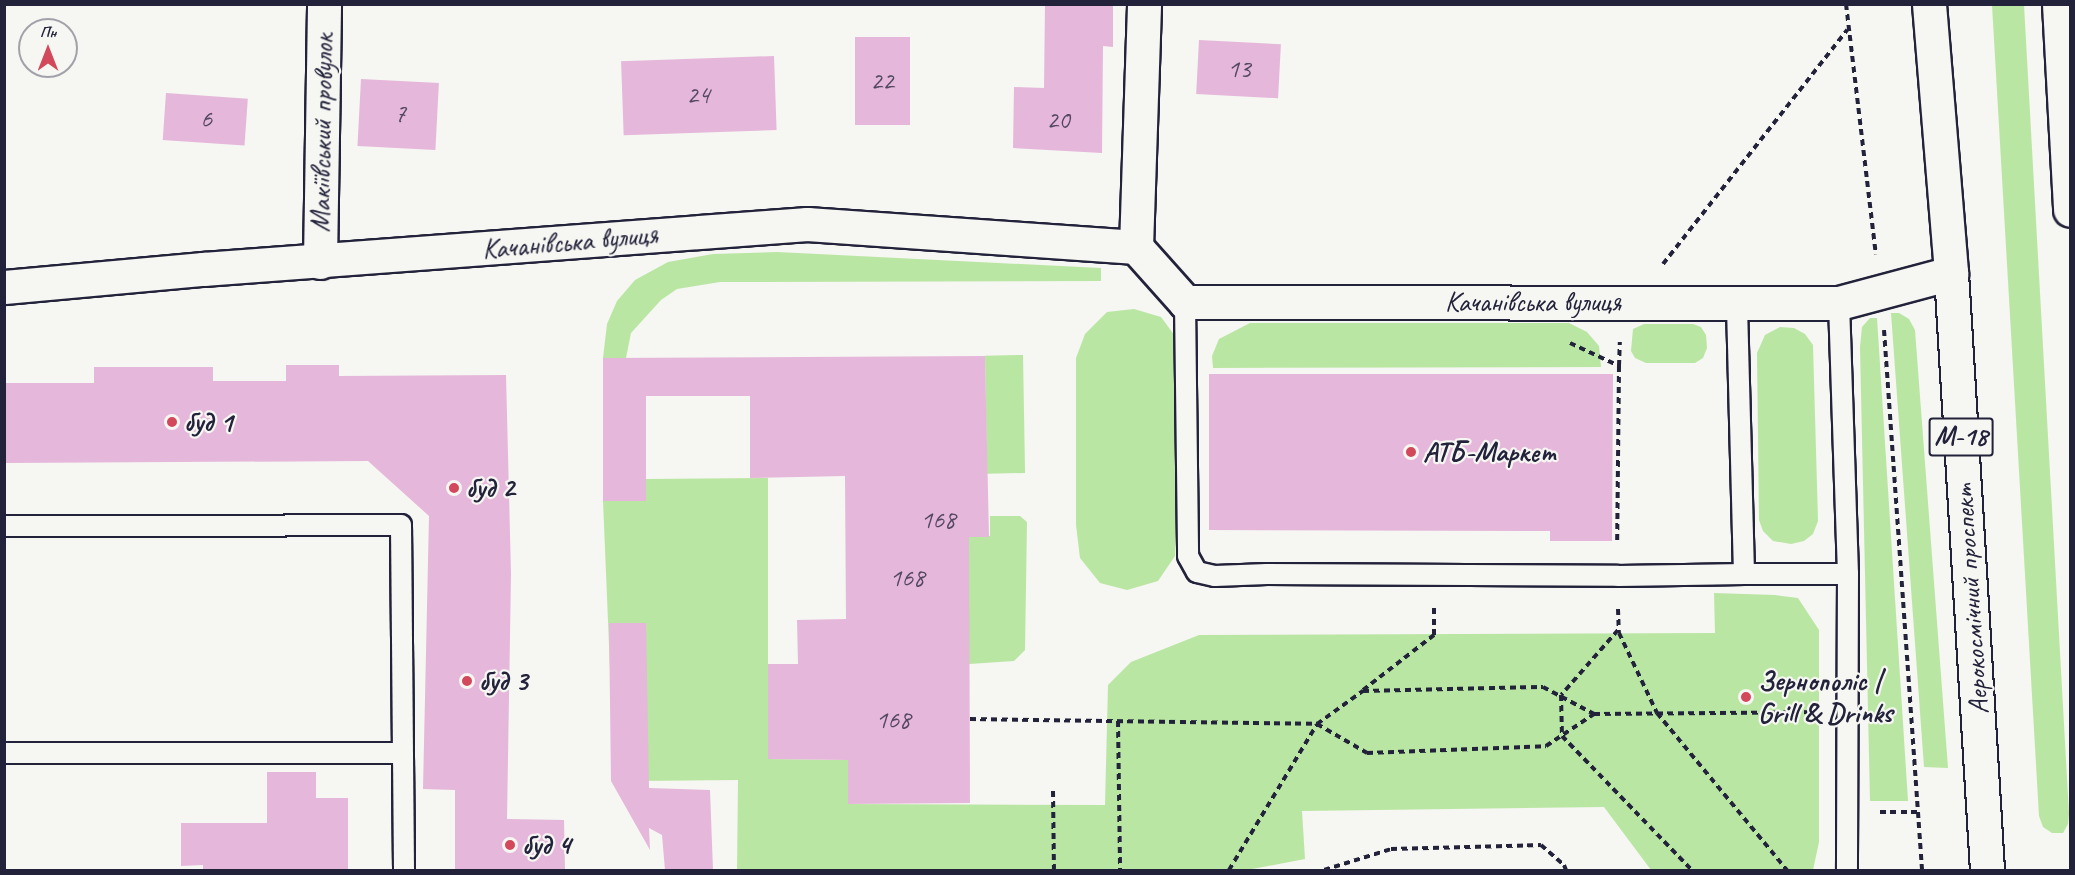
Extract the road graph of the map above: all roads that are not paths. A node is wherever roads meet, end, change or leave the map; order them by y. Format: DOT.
graph roads {
  1 [pos="324,4"];
  2 [pos="1144,4"];
  3 [pos="1929,4"];
  4 [pos="2063,17"];
  5 [pos="2070,210"];
  6 [pos="1136,248"];
  7 [pos="320,262"];
  8 [pos="1951,273"];
  9 [pos="4,287"];
  10 [pos="1185,302"];
  11 [pos="1737,302"];
  12 [pos="1839,303"];
  13 [pos="4,526"];
  14 [pos="1744,574"];
  15 [pos="1848,574"];
  16 [pos="4,753"];
  17 [pos="401,753"];
  18 [pos="404,870"];
  19 [pos="1847,870"];
  20 [pos="1987,870"];
  1 -- 7 [label="street, Макіївський провулок"];
  2 -- 6 [label="street"];
  3 -- 8 [label="street, Аерокосмічний проспект / М-18"];
  4 -- 5 [label="street"];
  6 -- 7 [label="street, Качанівська вулиця"];
  6 -- 10 [label="street"];
  7 -- 9 [label="street, Качанівська вулиця"];
  8 -- 12 [label="street, Качанівська вулиця"];
  8 -- 20 [label="street, Аерокосмічний проспект / М-18"];
  10 -- 11 [label="street, Качанівська вулиця"];
  10 -- 14 [label="lane"];
  11 -- 12 [label="street, Качанівська вулиця"];
  11 -- 14 [label="lane"];
  12 -- 15 [label="lane"];
  13 -- 17 [label="lane"];
  14 -- 15 [label="lane"];
  15 -- 19 [label="lane"];
  16 -- 17 [label="lane"];
  17 -- 18 [label="lane"];
}
